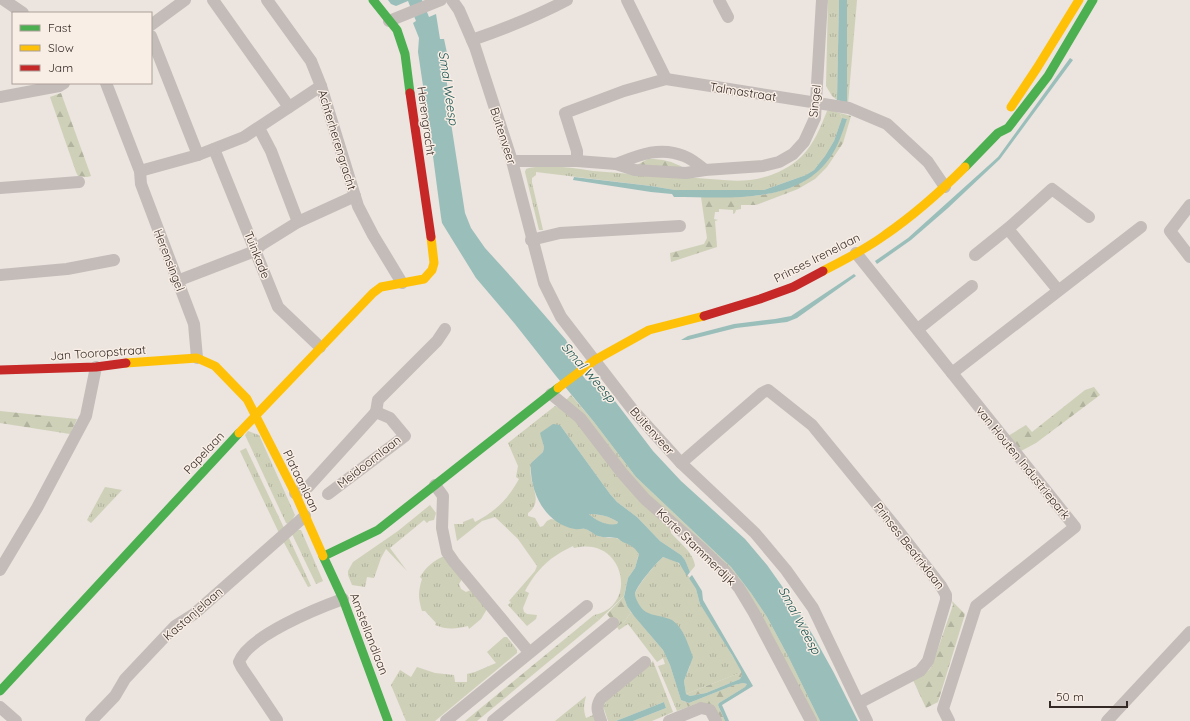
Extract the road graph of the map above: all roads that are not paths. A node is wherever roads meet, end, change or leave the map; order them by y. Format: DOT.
graph roads {
  1 [pos="4,0"];
  2 [pos="185,0"];
  3 [pos="213,0"];
  4 [pos="267,0"];
  5 [pos="373,0"];
  6 [pos="452,0"];
  7 [pos="567,0"];
  8 [pos="627,0"];
  9 [pos="719,0"];
  10 [pos="822,0"];
  11 [pos="1079,0"];
  12 [pos="1093,0"];
  13 [pos="436,2"];
  14 [pos="22,12"];
  15 [pos="728,17"];
  16 [pos="389,21"];
  17 [pos="152,24"];
  18 [pos="152,39"];
  19 [pos="472,40"];
  20 [pos="666,79"];
  21 [pos="62,84"];
  22 [pos="106,84"];
  23 [pos="321,86"];
  24 [pos="0,97"];
  25 [pos="816,103"];
  26 [pos="289,107"];
  27 [pos="259,128"];
  28 [pos="998,133"];
  29 [pos="214,149"];
  30 [pos="198,155"];
  31 [pos="512,161"];
  32 [pos="577,161"];
  33 [pos="616,164"];
  34 [pos="705,170"];
  35 [pos="140,171"];
  36 [pos="80,182"];
  37 [pos="945,187"];
  38 [pos="0,188"];
  39 [pos="355,196"];
  40 [pos="1190,205"];
  41 [pos="1089,217"];
  42 [pos="298,222"];
  43 [pos="680,226"];
  44 [pos="1141,227"];
  45 [pos="1008,229"];
  46 [pos="531,240"];
  47 [pos="255,251"];
  48 [pos="856,253"];
  49 [pos="432,255"];
  50 [pos="975,255"];
  51 [pos="1190,257"];
  52 [pos="114,260"];
  53 [pos="0,275"];
  54 [pos="177,281"];
  55 [pos="402,283"];
  56 [pos="972,286"];
  57 [pos="1058,290"];
  58 [pos="445,329"];
  59 [pos="918,329"];
  60 [pos="320,347"];
  61 [pos="198,358"];
  62 [pos="595,360"];
  63 [pos="96,367"];
  64 [pos="0,370"];
  65 [pos="952,373"];
  66 [pos="555,391"];
  67 [pos="376,412"];
  68 [pos="256,416"];
  69 [pos="681,463"];
  70 [pos="435,485"];
  71 [pos="295,494"];
  72 [pos="328,494"];
  73 [pos="305,516"];
  74 [pos="324,556"];
  75 [pos="0,570"];
  76 [pos="343,599"];
  77 [pos="587,606"];
  78 [pos="613,623"];
  79 [pos="1190,632"];
  80 [pos="529,652"];
  81 [pos="645,662"];
  82 [pos="3,683"];
  83 [pos="859,703"];
  84 [pos="0,707"];
  85 [pos="276,720"];
  86 [pos="16,721"];
  87 [pos="91,721"];
  88 [pos="388,721"];
  89 [pos="446,721"];
  90 [pos="493,721"];
  91 [pos="601,721"];
  92 [pos="669,721"];
  93 [pos="716,721"];
  94 [pos="811,721"];
  95 [pos="867,721"];
  96 [pos="949,721"];
  97 [pos="1107,721"];
  1 -- 14 [label="street"];
  2 -- 17 [label="street"];
  3 -- 26 [label="street"];
  4 -- 23 [label="street, Achterherengracht"];
  5 -- 16 [label="main road, Herengracht"];
  6 -- 19 [label="street, Buitenveer"];
  7 -- 19 [label="street"];
  8 -- 20 [label="street"];
  9 -- 15 [label="street"];
  10 -- 25 [label="street, Singel"];
  11 -- 28 [label="main road"];
  12 -- 28 [label="main road, Prinses Irenelaan"];
  13 -- 16 [label="street"];
  16 -- 49 [label="main road, Herengracht"];
  18 -- 30 [label="street"];
  19 -- 31 [label="street, Buitenveer"];
  20 -- 25 [label="street, Talmastraat"];
  20 -- 32 [label="street, Talmastraat"];
  21 -- 24 [label="street"];
  22 -- 35 [label="street, Herensingel"];
  23 -- 26 [label="street"];
  23 -- 39 [label="street, Achterherengracht"];
  25 -- 34 [label="street, Singel"];
  25 -- 37 [label="street, Talmastraat"];
  26 -- 27 [label="street"];
  27 -- 29 [label="street"];
  27 -- 42 [label="street"];
  28 -- 37 [label="main road, Prinses Irenelaan"];
  29 -- 30 [label="street"];
  29 -- 47 [label="street, Tuinkade"];
  30 -- 35 [label="street"];
  31 -- 32 [label="street, Singel"];
  31 -- 46 [label="street, Buitenveer"];
  32 -- 33 [label="street, Singel"];
  33 -- 34 [label="street, Singel"];
  33 -- 34 [label="street, Singel"];
  35 -- 54 [label="street, Herensingel"];
  36 -- 38 [label="street"];
  37 -- 48 [label="main road, Prinses Irenelaan"];
  39 -- 42 [label="street"];
  39 -- 55 [label="street, Achterherengracht"];
  40 -- 51 [label="street"];
  41 -- 45 [label="street"];
  42 -- 47 [label="street"];
  43 -- 46 [label="street"];
  44 -- 57 [label="street"];
  45 -- 50 [label="street"];
  45 -- 57 [label="street"];
  46 -- 62 [label="street, Buitenveer"];
  47 -- 54 [label="street"];
  47 -- 60 [label="street, Tuinkade"];
  48 -- 59 [label="street, van Houten Industriepark"];
  48 -- 62 [label="main road, Prinses Irenelaan"];
  49 -- 55 [label="main road, Papelaan"];
  52 -- 53 [label="street"];
  54 -- 61 [label="street, Herensingel"];
  55 -- 60 [label="main road, Papelaan"];
  56 -- 59 [label="street"];
  57 -- 65 [label="street"];
  58 -- 67 [label="street"];
  59 -- 65 [label="street, van Houten Industriepark"];
  60 -- 68 [label="main road, Papelaan"];
  61 -- 63 [label="main road, Jan Tooropstraat"];
  61 -- 68 [label="main road"];
  62 -- 66 [label="main road, Prinses Irenelaan"];
  62 -- 69 [label="street, Buitenveer"];
  63 -- 64 [label="main road, Jan Tooropstraat"];
  63 -- 75 [label="street"];
  65 -- 96 [label="street, van Houten Industriepark"];
  66 -- 70 [label="main road, Prinses Irenelaan"];
  66 -- 94 [label="street, Korte Stammerdijk"];
  67 -- 71 [label="street, Meidoornlaan"];
  67 -- 72 [label="street, Meidoornlaan"];
  68 -- 71 [label="main road, Plataanlaan"];
  68 -- 82 [label="main road, Papelaan"];
  69 -- 83 [label="street, Buitenveer"];
  69 -- 83 [label="street, Prinses Beatrixlaan"];
  70 -- 74 [label="main road, Prinses Irenelaan"];
  70 -- 80 [label="street"];
  71 -- 73 [label="main road, Plataanlaan"];
  73 -- 74 [label="main road, Plataanlaan"];
  73 -- 87 [label="street, Kastanjelaan"];
  74 -- 76 [label="main road, Amstellandlaan"];
  76 -- 85 [label="street"];
  76 -- 88 [label="main road, Amstellandlaan"];
  77 -- 80 [label="street"];
  78 -- 90 [label="street"];
  79 -- 97 [label="street"];
  80 -- 89 [label="street"];
  81 -- 91 [label="street"];
  83 -- 95 [label="street, Buitenveer"];
  84 -- 86 [label="street"];
  92 -- 93 [label="street"];
}
